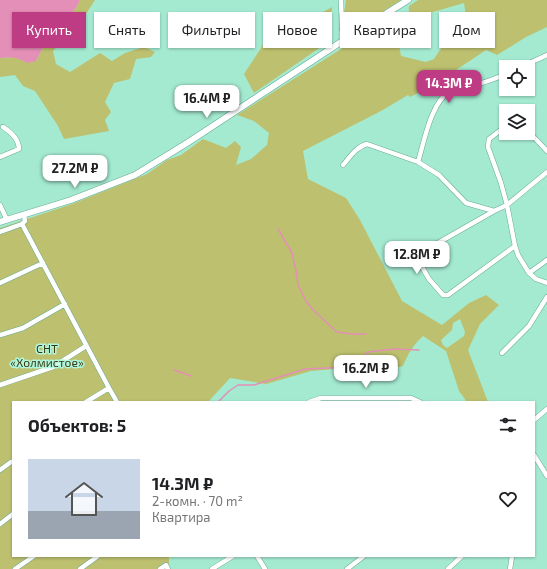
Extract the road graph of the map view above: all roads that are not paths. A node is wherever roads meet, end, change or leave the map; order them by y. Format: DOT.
graph roads {
  1 [pos="341,0"];
  2 [pos="408,0"];
  3 [pos="341,12"];
  4 [pos="389,12"];
  5 [pos="340,43"];
  6 [pos="547,55"];
  7 [pos="535,61"];
  8 [pos="499,77"];
  9 [pos="0,121"];
  10 [pos="1,126"];
  11 [pos="499,131"];
  12 [pos="535,138"];
  13 [pos="547,151"];
  14 [pos="0,157"];
  15 [pos="418,162"];
  16 [pos="343,165"];
  17 [pos="547,172"];
  18 [pos="0,205"];
  19 [pos="507,205"];
  20 [pos="494,211"];
  21 [pos="24,214"];
  22 [pos="7,220"];
  23 [pos="0,222"];
  24 [pos="22,224"];
  25 [pos="0,232"];
  26 [pos="515,246"];
  27 [pos="547,260"];
  28 [pos="44,263"];
  29 [pos="529,273"];
  30 [pos="0,283"];
  31 [pos="547,284"];
  32 [pos="547,297"];
  33 [pos="65,304"];
  34 [pos="0,335"];
  35 [pos="86,346"];
  36 [pos="502,353"];
  37 [pos="0,385"];
  38 [pos="109,388"];
  39 [pos="88,401"];
  40 [pos="116,401"];
  41 [pos="311,401"];
  42 [pos="418,401"];
  43 [pos="547,409"];
  44 [pos="535,419"];
  45 [pos="535,457"];
  46 [pos="11,462"];
  47 [pos="0,470"];
  48 [pos="547,476"];
  49 [pos="12,515"];
  50 [pos="0,524"];
  51 [pos="33,557"];
  52 [pos="97,557"];
  53 [pos="231,557"];
  54 [pos="258,557"];
  55 [pos="363,557"];
  56 [pos="461,557"];
  57 [pos="512,557"];
  58 [pos="16,569"];
  59 [pos="80,569"];
  60 [pos="160,569"];
  61 [pos="168,569"];
  62 [pos="212,569"];
  63 [pos="265,569"];
  64 [pos="347,569"];
  65 [pos="448,569"];
  66 [pos="510,569"];
  1 -- 3 [label="street"];
  2 -- 4 [label="main road"];
  5 -- 21 [label="main road"];
  6 -- 7 [label="street"];
  8 -- 15 [label="street"];
  9 -- 10 [label="street"];
  10 -- 14 [label="street"];
  11 -- 19 [label="street"];
  12 -- 13 [label="street"];
  15 -- 16 [label="street"];
  15 -- 20 [label="street"];
  17 -- 19 [label="street"];
  18 -- 22 [label="street"];
  19 -- 20 [label="street"];
  19 -- 26 [label="street"];
  20 -- 26 [label="street"];
  21 -- 22 [label="main road"];
  21 -- 24 [label="street"];
  22 -- 23 [label="main road"];
  24 -- 25 [label="street"];
  24 -- 28 [label="street"];
  26 -- 29 [label="street"];
  27 -- 29 [label="street"];
  28 -- 30 [label="street"];
  28 -- 33 [label="street"];
  29 -- 31 [label="street"];
  32 -- 36 [label="street"];
  33 -- 34 [label="street"];
  33 -- 35 [label="street"];
  35 -- 37 [label="street"];
  35 -- 38 [label="street"];
  38 -- 39 [label="street"];
  38 -- 40 [label="street"];
  41 -- 42 [label="street"];
  43 -- 44 [label="street"];
  45 -- 48 [label="street"];
  46 -- 47 [label="street"];
  49 -- 50 [label="street"];
  51 -- 58 [label="street"];
  52 -- 59 [label="street"];
  53 -- 62 [label="street"];
  54 -- 63 [label="street"];
  55 -- 64 [label="street"];
  56 -- 65 [label="street"];
  57 -- 66 [label="street"];
  60 -- 61 [label="street"];
}
